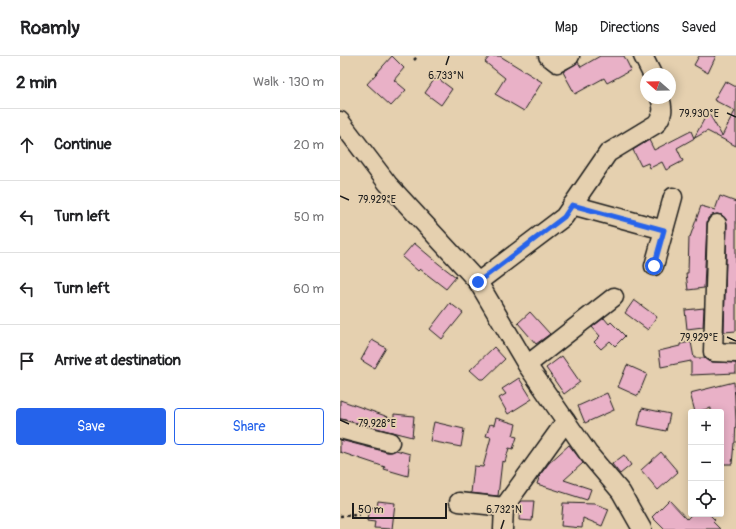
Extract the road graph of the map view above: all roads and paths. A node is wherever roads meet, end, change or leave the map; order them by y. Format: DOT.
graph roads {
  1 [pos="418,56"];
  2 [pos="548,56"];
  3 [pos="570,56"];
  4 [pos="643,56"];
  5 [pos="414,60"];
  6 [pos="649,68"];
  7 [pos="662,104"];
  8 [pos="340,121"];
  9 [pos="673,197"];
  10 [pos="572,205"];
  11 [pos="717,224"];
  12 [pos="664,230"];
  13 [pos="654,266"];
  14 [pos="478,282"];
  15 [pos="614,297"];
  16 [pos="736,353"];
  17 [pos="527,365"];
  18 [pos="566,422"];
  19 [pos="340,429"];
  20 [pos="390,442"];
  21 [pos="459,502"];
  22 [pos="504,506"];
  23 [pos="359,514"];
  24 [pos="340,516"];
  25 [pos="503,529"];
  26 [pos="642,529"];
  1 -- 5 [label="path"];
  2 -- 3 [label="street"];
  4 -- 6 [label="street"];
  7 -- 10 [label="street"];
  8 -- 14 [label="street"];
  9 -- 12 [label="street"];
  10 -- 12 [label="street"];
  10 -- 14 [label="street"];
  11 -- 16 [label="street"];
  12 -- 13 [label="street"];
  14 -- 17 [label="street"];
  15 -- 17 [label="street"];
  17 -- 18 [label="street"];
  18 -- 22 [label="street"];
  18 -- 26 [label="street"];
  19 -- 20 [label="street"];
  21 -- 22 [label="street"];
  22 -- 25 [label="street"];
  23 -- 24 [label="path"];
}
